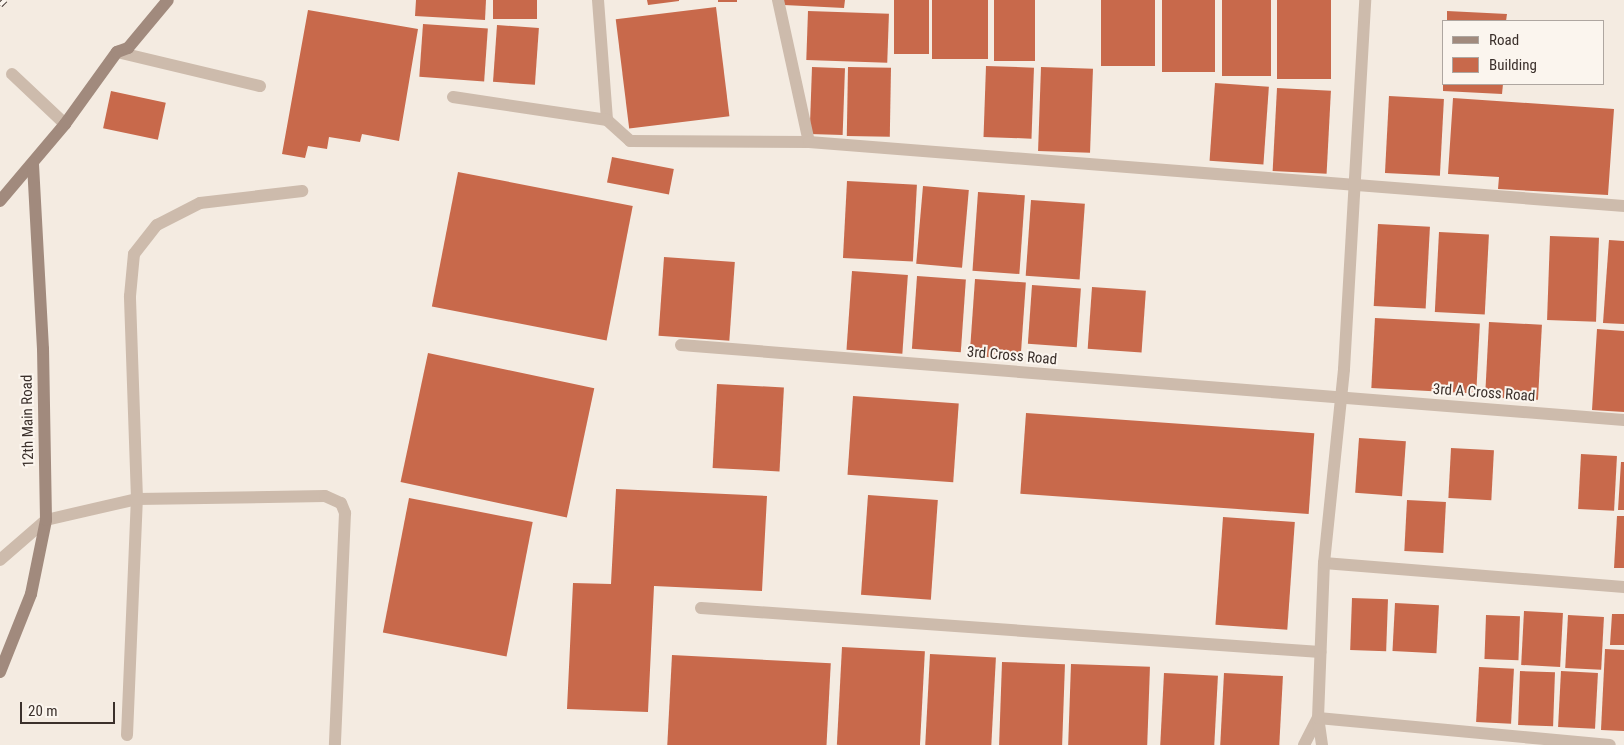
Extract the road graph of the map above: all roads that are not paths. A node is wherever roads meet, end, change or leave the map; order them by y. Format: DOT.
graph roads {
  1 [pos="168,0"];
  2 [pos="598,0"];
  3 [pos="778,0"];
  4 [pos="1365,0"];
  5 [pos="117,52"];
  6 [pos="12,74"];
  7 [pos="260,86"];
  8 [pos="452,97"];
  9 [pos="607,120"];
  10 [pos="66,124"];
  11 [pos="808,142"];
  12 [pos="33,163"];
  13 [pos="1354,185"];
  14 [pos="302,191"];
  15 [pos="0,201"];
  16 [pos="1624,206"];
  17 [pos="681,345"];
  18 [pos="1341,399"];
  19 [pos="1624,420"];
  20 [pos="137,499"];
  21 [pos="46,520"];
  22 [pos="0,560"];
  23 [pos="1324,563"];
  24 [pos="1624,587"];
  25 [pos="701,608"];
  26 [pos="1320,652"];
  27 [pos="0,672"];
  28 [pos="1318,718"];
  29 [pos="127,735"];
  30 [pos="335,745"];
  31 [pos="1304,745"];
  32 [pos="1322,745"];
  33 [pos="1610,745"];
  1 -- 5 [label="street"];
  2 -- 9 [label="street"];
  3 -- 11 [label="street"];
  4 -- 13 [label="street"];
  5 -- 7 [label="street"];
  5 -- 10 [label="street"];
  6 -- 10 [label="street"];
  8 -- 9 [label="street"];
  9 -- 11 [label="street"];
  10 -- 12 [label="street"];
  11 -- 13 [label="street"];
  12 -- 15 [label="street"];
  12 -- 21 [label="street, 12th Main Road"];
  13 -- 16 [label="street"];
  13 -- 18 [label="street"];
  14 -- 20 [label="street"];
  17 -- 18 [label="street, 3rd Cross Road"];
  18 -- 19 [label="street, 3rd A Cross Road"];
  18 -- 23 [label="street"];
  20 -- 21 [label="street"];
  20 -- 29 [label="street"];
  20 -- 30 [label="street"];
  21 -- 22 [label="street"];
  21 -- 27 [label="street, 12th Main Road"];
  23 -- 24 [label="street"];
  23 -- 26 [label="street"];
  25 -- 26 [label="street"];
  26 -- 28 [label="street"];
  28 -- 31 [label="street"];
  28 -- 32 [label="street"];
  28 -- 33 [label="street"];
}
